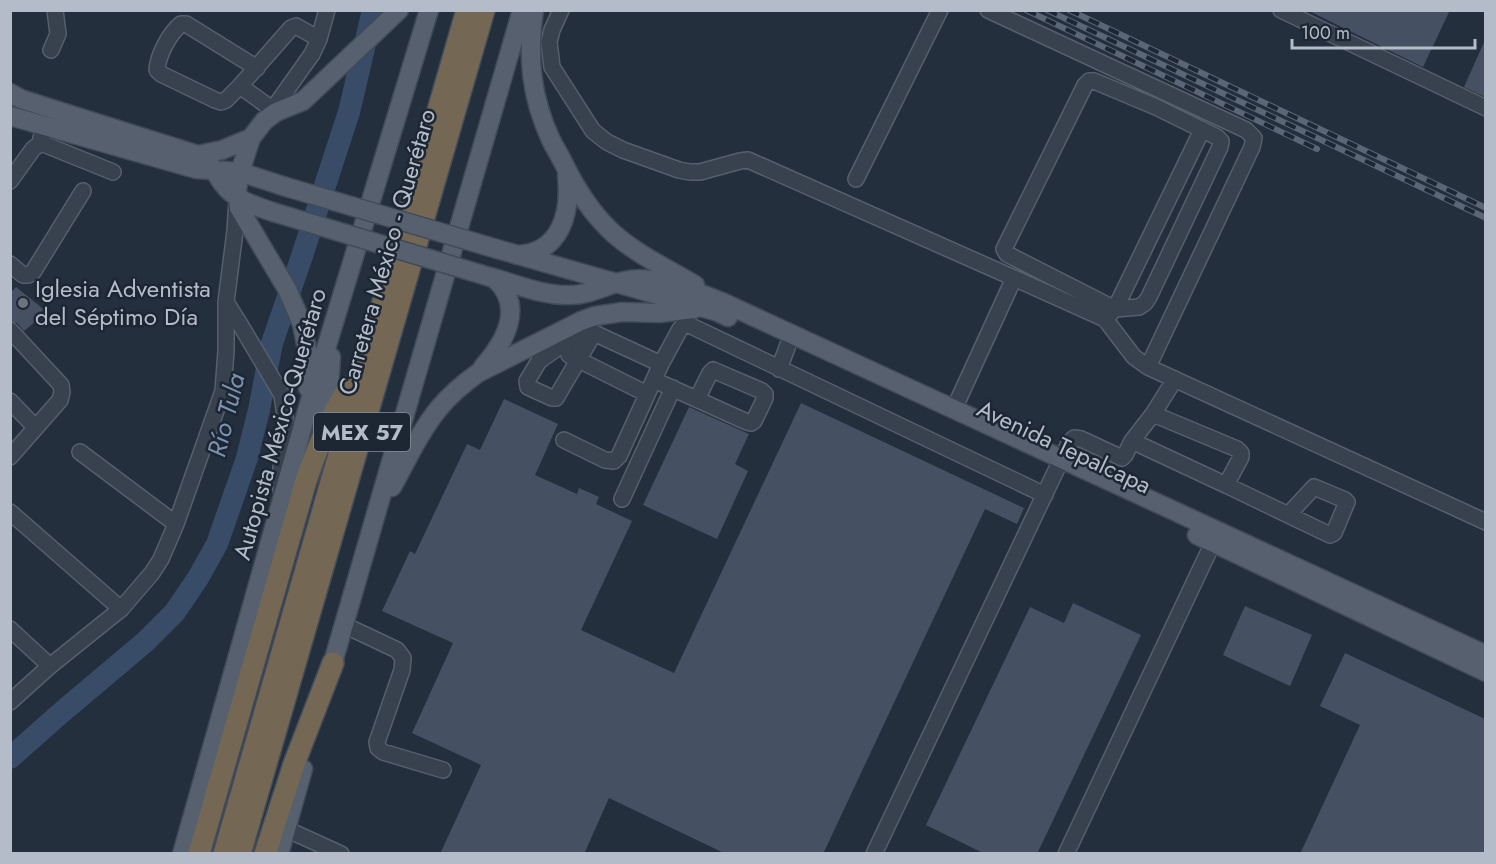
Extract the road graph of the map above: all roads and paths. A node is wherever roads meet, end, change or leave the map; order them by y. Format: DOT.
graph roads {
  1 [pos="55,10"];
  2 [pos="327,10"];
  3 [pos="429,10"];
  4 [pos="466,10"];
  5 [pos="484,10"];
  6 [pos="522,10"];
  7 [pos="534,10"];
  8 [pos="561,10"];
  9 [pos="940,10"];
  10 [pos="988,10"];
  11 [pos="1281,10"];
  12 [pos="397,12"];
  13 [pos="319,39"];
  14 [pos="51,50"];
  15 [pos="257,68"];
  16 [pos="240,86"];
  17 [pos="10,93"];
  18 [pos="1485,108"];
  19 [pos="268,115"];
  20 [pos="10,116"];
  21 [pos="46,126"];
  22 [pos="1202,130"];
  23 [pos="251,138"];
  24 [pos="198,155"];
  25 [pos="564,163"];
  26 [pos="215,170"];
  27 [pos="113,172"];
  28 [pos="240,172"];
  29 [pos="856,179"];
  30 [pos="10,181"];
  31 [pos="83,191"];
  32 [pos="237,197"];
  33 [pos="517,255"];
  34 [pos="10,264"];
  35 [pos="492,278"];
  36 [pos="1014,278"];
  37 [pos="614,283"];
  38 [pos="226,302"];
  39 [pos="722,302"];
  40 [pos="702,308"];
  41 [pos="1110,314"];
  42 [pos="333,329"];
  43 [pos="10,330"];
  44 [pos="594,333"];
  45 [pos="788,345"];
  46 [pos="556,349"];
  47 [pos="578,360"];
  48 [pos="661,364"];
  49 [pos="363,366"];
  50 [pos="1148,368"];
  51 [pos="779,369"];
  52 [pos="478,373"];
  53 [pos="654,380"];
  54 [pos="1174,380"];
  55 [pos="673,388"];
  56 [pos="647,394"];
  57 [pos="697,399"];
  58 [pos="10,401"];
  59 [pos="954,409"];
  60 [pos="308,411"];
  61 [pos="1153,414"];
  62 [pos="35,428"];
  63 [pos="564,440"];
  64 [pos="1132,441"];
  65 [pos="80,453"];
  66 [pos="315,455"];
  67 [pos="10,458"];
  68 [pos="1059,465"];
  69 [pos="1226,485"];
  70 [pos="1045,495"];
  71 [pos="622,499"];
  72 [pos="281,500"];
  73 [pos="378,511"];
  74 [pos="10,512"];
  75 [pos="1288,515"];
  76 [pos="1485,522"];
  77 [pos="176,524"];
  78 [pos="1216,537"];
  79 [pos="121,609"];
  80 [pos="344,625"];
  81 [pos="10,629"];
  82 [pos="1485,655"];
  83 [pos="333,663"];
  84 [pos="50,666"];
  85 [pos="293,669"];
  86 [pos="1485,672"];
  87 [pos="10,702"];
  88 [pos="443,770"];
  89 [pos="286,829"];
  90 [pos="270,853"];
  91 [pos="182,854"];
  92 [pos="199,854"];
  93 [pos="224,854"];
  94 [pos="240,854"];
  95 [pos="341,854"];
  96 [pos="874,854"];
  97 [pos="1066,854"];
  1 -- 14 [label="street"];
  2 -- 13 [label="street"];
  3 -- 42 [label="main road, Autopista México-Querétaro"];
  4 -- 49 [label="highway, Carretera México - Querétaro / MEX 57"];
  5 -- 85 [label="highway, Carretera México - Querétaro / MEX 57"];
  6 -- 73 [label="main road"];
  7 -- 25 [label="main road"];
  8 -- 36 [label="street"];
  9 -- 29 [label="street"];
  10 -- 50 [label="street"];
  11 -- 18 [label="street"];
  12 -- 19 [label="main road"];
  13 -- 15 [label="street"];
  13 -- 19 [label="street"];
  15 -- 16 [label="street"];
  15 -- 16 [label="street"];
  16 -- 19 [label="street"];
  17 -- 21 [label="main road"];
  19 -- 23 [label="main road"];
  20 -- 21 [label="main road"];
  21 -- 24 [label="main road"];
  21 -- 26 [label="main road, Avenida Tepalcapa"];
  21 -- 27 [label="street"];
  21 -- 30 [label="street"];
  22 -- 41 [label="street"];
  22 -- 41 [label="street"];
  22 -- 41 [label="street"];
  23 -- 24 [label="main road"];
  23 -- 28 [label="main road"];
  24 -- 26 [label="main road"];
  25 -- 33 [label="main road"];
  25 -- 39 [label="main road"];
  26 -- 28 [label="main road, Avenida Tepalcapa"];
  26 -- 32 [label="main road"];
  28 -- 32 [label="main road"];
  28 -- 33 [label="main road, Avenida Tepalcapa, bridge"];
  31 -- 34 [label="street"];
  32 -- 35 [label="main road, Avenida Tepalcapa, bridge"];
  32 -- 38 [label="street"];
  32 -- 60 [label="main road"];
  33 -- 37 [label="main road, Avenida Tepalcapa"];
  35 -- 37 [label="main road, Avenida Tepalcapa"];
  35 -- 52 [label="main road"];
  36 -- 41 [label="street"];
  36 -- 59 [label="street"];
  37 -- 39 [label="main road, Avenida Tepalcapa"];
  37 -- 40 [label="main road, Avenida Tepalcapa"];
  38 -- 72 [label="street"];
  38 -- 77 [label="street"];
  39 -- 59 [label="main road, Avenida Tepalcapa"];
  40 -- 45 [label="main road, Avenida Tepalcapa"];
  40 -- 52 [label="main road"];
  41 -- 50 [label="street"];
  42 -- 60 [label="main road, Autopista México-Querétaro"];
  42 -- 66 [label="main road"];
  43 -- 62 [label="street"];
  44 -- 46 [label="street"];
  44 -- 47 [label="street"];
  44 -- 48 [label="street"];
  45 -- 51 [label="street"];
  45 -- 68 [label="main road, Avenida Tepalcapa"];
  46 -- 47 [label="street"];
  46 -- 47 [label="street"];
  47 -- 56 [label="street"];
  48 -- 51 [label="street"];
  48 -- 53 [label="street"];
  49 -- 66 [label="highway"];
  49 -- 93 [label="highway, Carretera México - Querétaro / MEX 57"];
  50 -- 54 [label="street"];
  51 -- 70 [label="street"];
  52 -- 73 [label="main road"];
  53 -- 55 [label="street"];
  53 -- 56 [label="street"];
  54 -- 61 [label="street"];
  54 -- 76 [label="street"];
  55 -- 57 [label="street"];
  55 -- 71 [label="street"];
  56 -- 63 [label="street"];
  58 -- 62 [label="street"];
  59 -- 68 [label="main road, Avenida Tepalcapa"];
  60 -- 72 [label="main road, Autopista México-Querétaro"];
  61 -- 64 [label="street"];
  61 -- 69 [label="street"];
  62 -- 67 [label="street"];
  64 -- 68 [label="street"];
  64 -- 69 [label="street"];
  65 -- 77 [label="street"];
  66 -- 92 [label="highway"];
  68 -- 70 [label="street"];
  68 -- 78 [label="main road, Avenida Tepalcapa"];
  69 -- 75 [label="street"];
  70 -- 96 [label="street"];
  72 -- 91 [label="main road, Autopista México-Querétaro"];
  73 -- 80 [label="main road"];
  74 -- 79 [label="street"];
  77 -- 79 [label="street"];
  78 -- 82 [label="main road, Avenida Tepalcapa"];
  78 -- 86 [label="main road, Avenida Tepalcapa"];
  78 -- 97 [label="street"];
  79 -- 84 [label="street"];
  80 -- 83 [label="main road"];
  80 -- 88 [label="street"];
  81 -- 84 [label="street"];
  83 -- 89 [label="main road"];
  83 -- 90 [label="highway"];
  84 -- 87 [label="street"];
  85 -- 90 [label="highway"];
  85 -- 94 [label="highway, Carretera México - Querétaro / MEX 57"];
  89 -- 90 [label="main road"];
  89 -- 95 [label="street"];
}
